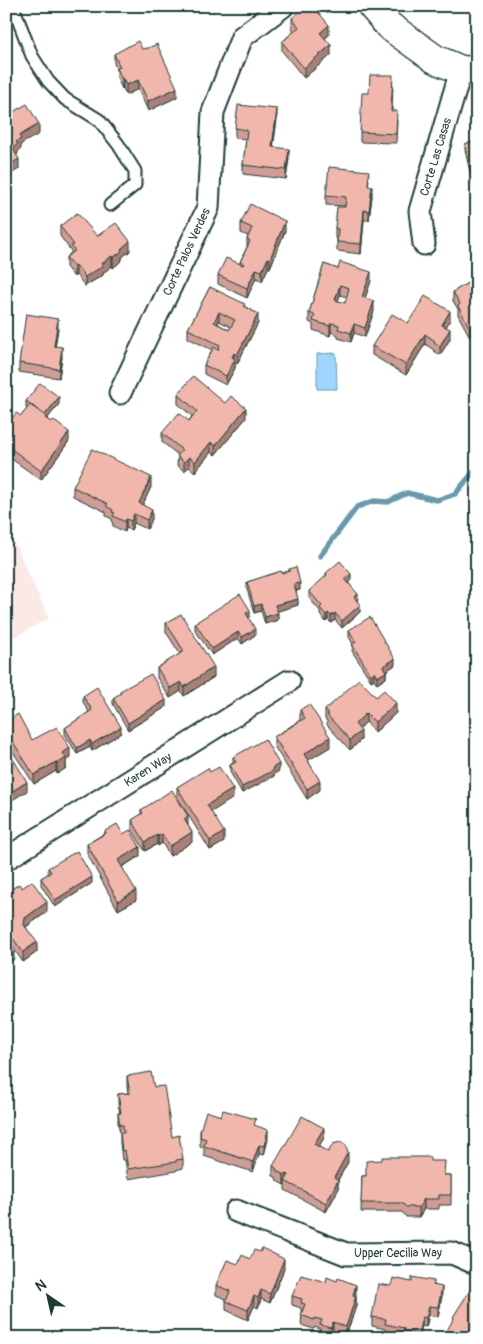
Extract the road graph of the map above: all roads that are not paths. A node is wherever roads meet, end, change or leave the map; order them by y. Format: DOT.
graph roads {
  1 [pos="13,6"];
  2 [pos="284,6"];
  3 [pos="372,6"];
  4 [pos="469,70"];
  5 [pos="110,205"];
  6 [pos="424,244"];
  7 [pos="120,393"];
  8 [pos="289,681"];
  9 [pos="6,860"];
  10 [pos="236,1211"];
  11 [pos="477,1264"];
  1 -- 5 [label="lane"];
  2 -- 7 [label="street, Corte Palos Verdes"];
  3 -- 4 [label="street"];
  4 -- 6 [label="street, Corte Las Casas"];
  8 -- 9 [label="street, Karen Way"];
  10 -- 11 [label="street, Upper Cecilia Way"];
}
